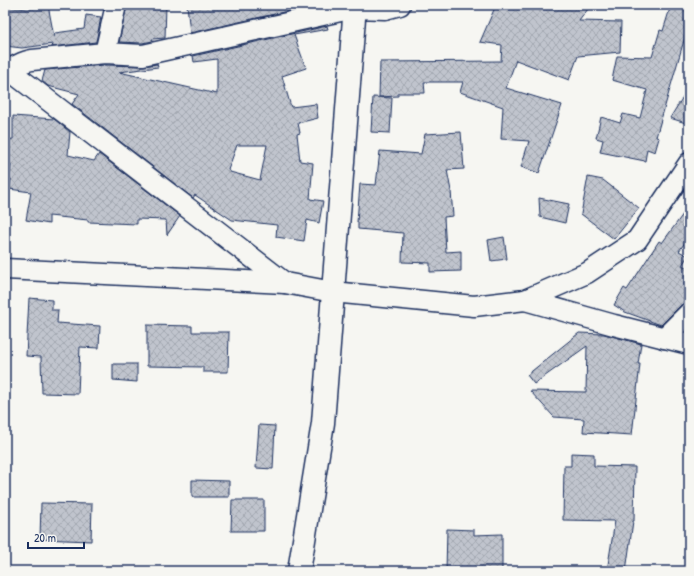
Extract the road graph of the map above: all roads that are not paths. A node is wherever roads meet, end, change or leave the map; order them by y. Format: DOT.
graph roads {
  1 [pos="116,5"];
  2 [pos="400,5"];
  3 [pos="354,6"];
  4 [pos="105,53"];
  5 [pos="6,68"];
  6 [pos="689,163"];
  7 [pos="5,269"];
  8 [pos="285,283"];
  9 [pos="333,292"];
  10 [pos="525,300"];
  11 [pos="689,312"];
  12 [pos="664,338"];
  13 [pos="689,344"];
  14 [pos="299,571"];
  1 -- 4 [label="street"];
  2 -- 3 [label="street"];
  3 -- 4 [label="street"];
  3 -- 9 [label="street"];
  4 -- 5 [label="street"];
  5 -- 8 [label="street"];
  6 -- 10 [label="street"];
  7 -- 8 [label="street"];
  8 -- 9 [label="street"];
  9 -- 10 [label="street"];
  9 -- 14 [label="street"];
  10 -- 12 [label="street"];
  11 -- 12 [label="street"];
  12 -- 13 [label="street"];
}
